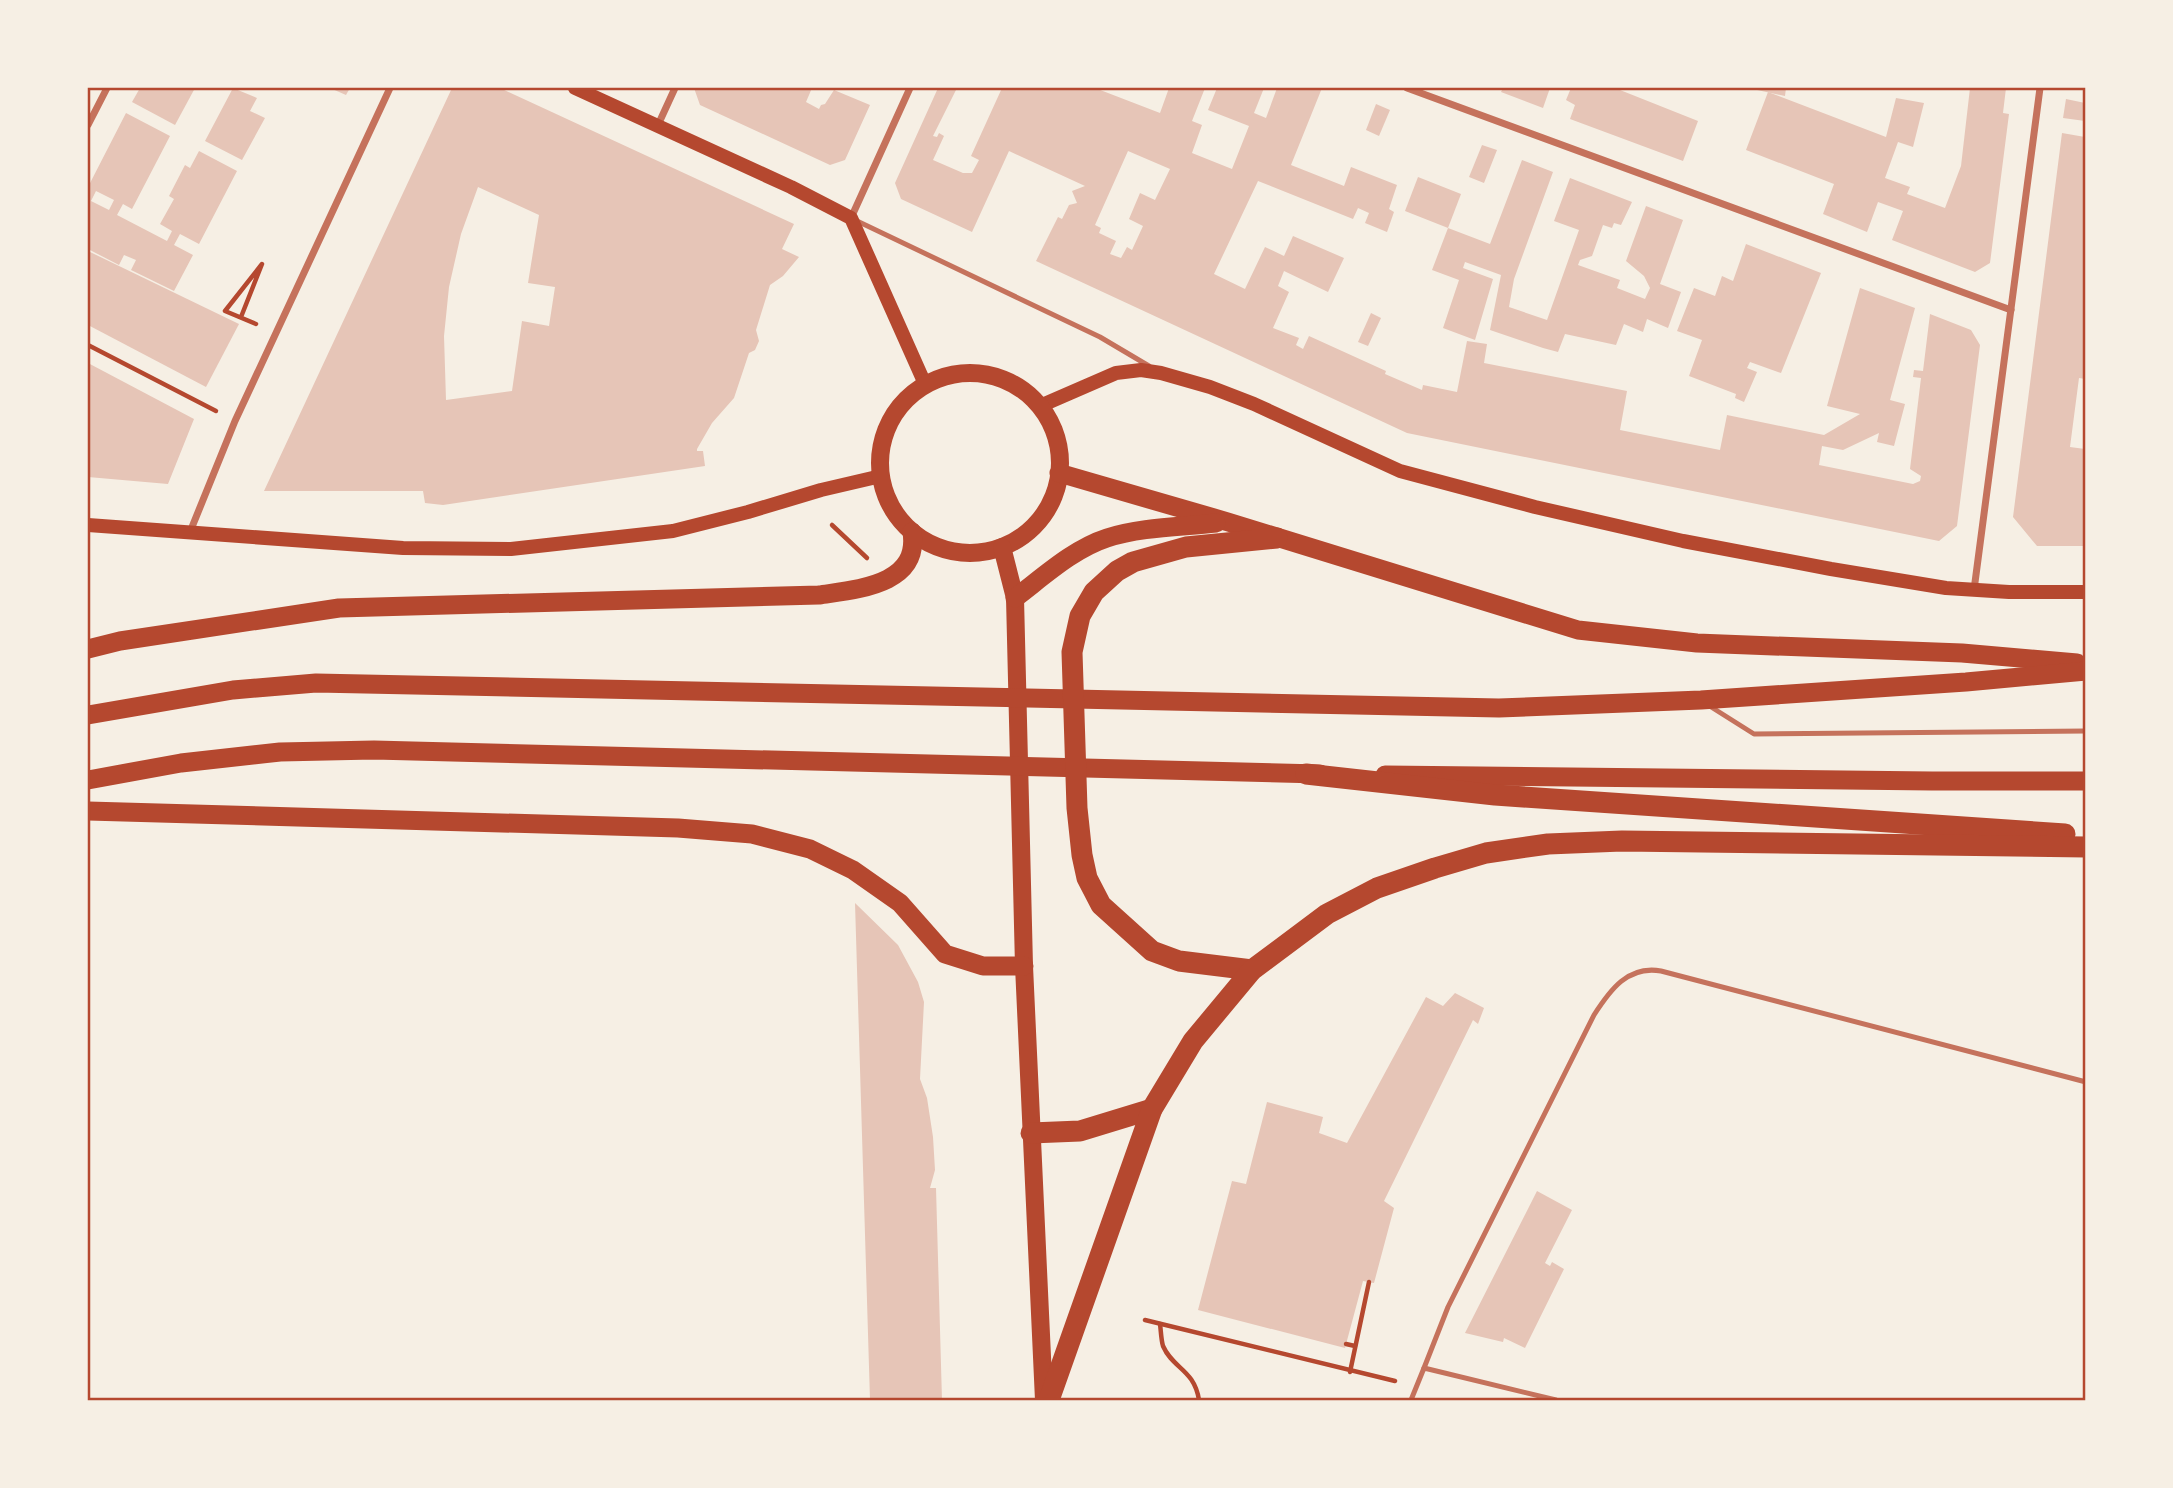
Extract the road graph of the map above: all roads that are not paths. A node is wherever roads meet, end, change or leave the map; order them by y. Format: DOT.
graph roads {
  1 [pos="107,88"];
  2 [pos="390,88"];
  3 [pos="575,88"];
  4 [pos="676,88"];
  5 [pos="909,88"];
  6 [pos="1407,88"];
  7 [pos="2040,88"];
  8 [pos="88,125"];
  9 [pos="658,126"];
  10 [pos="851,218"];
  11 [pos="2011,310"];
  12 [pos="1161,373"];
  13 [pos="925,384"];
  14 [pos="1040,406"];
  15 [pos="1059,473"];
  16 [pos="881,476"];
  17 [pos="1227,522"];
  18 [pos="88,525"];
  19 [pos="189,532"];
  20 [pos="912,532"];
  21 [pos="1277,538"];
  22 [pos="1002,547"];
  23 [pos="1973,591"];
  24 [pos="2085,592"];
  25 [pos="1015,598"];
  26 [pos="88,649"];
  27 [pos="2085,664"];
  28 [pos="2085,671"];
  29 [pos="1701,700"];
  30 [pos="88,715"];
  31 [pos="2085,731"];
  32 [pos="1306,774"];
  33 [pos="88,780"];
  34 [pos="2085,781"];
  35 [pos="88,811"];
  36 [pos="2085,835"];
  37 [pos="2085,847"];
  38 [pos="1024,966"];
  39 [pos="1252,970"];
  40 [pos="2085,1082"];
  41 [pos="1152,1109"];
  42 [pos="1031,1133"];
  43 [pos="1424,1368"];
  44 [pos="1046,1401"];
  45 [pos="1411,1401"];
  46 [pos="1556,1401"];
  1 -- 8 [label="street"];
  2 -- 19 [label="street"];
  3 -- 9 [label="main road"];
  4 -- 9 [label="street"];
  5 -- 10 [label="street"];
  6 -- 11 [label="street"];
  7 -- 11 [label="street"];
  9 -- 10 [label="main road"];
  10 -- 12 [label="lane"];
  10 -- 13 [label="main road"];
  11 -- 23 [label="street"];
  12 -- 14 [label="main road"];
  12 -- 23 [label="main road"];
  13 -- 14 [label="main road"];
  13 -- 16 [label="main road"];
  14 -- 15 [label="main road"];
  15 -- 17 [label="highway"];
  15 -- 22 [label="main road"];
  16 -- 19 [label="main road"];
  16 -- 20 [label="main road"];
  17 -- 21 [label="highway"];
  17 -- 25 [label="highway"];
  18 -- 19 [label="main road"];
  20 -- 22 [label="main road"];
  20 -- 26 [label="highway"];
  21 -- 27 [label="highway"];
  21 -- 39 [label="highway"];
  22 -- 25 [label="main road"];
  23 -- 24 [label="main road"];
  25 -- 38 [label="main road"];
  28 -- 29 [label="highway"];
  29 -- 30 [label="highway"];
  29 -- 31 [label="lane"];
  32 -- 33 [label="highway"];
  32 -- 34 [label="highway"];
  32 -- 36 [label="highway"];
  35 -- 38 [label="highway"];
  37 -- 39 [label="highway"];
  38 -- 42 [label="main road"];
  39 -- 41 [label="highway"];
  40 -- 43 [label="lane"];
  41 -- 42 [label="highway"];
  41 -- 44 [label="highway"];
  42 -- 44 [label="main road"];
  43 -- 45 [label="lane"];
  43 -- 46 [label="lane"];
}
